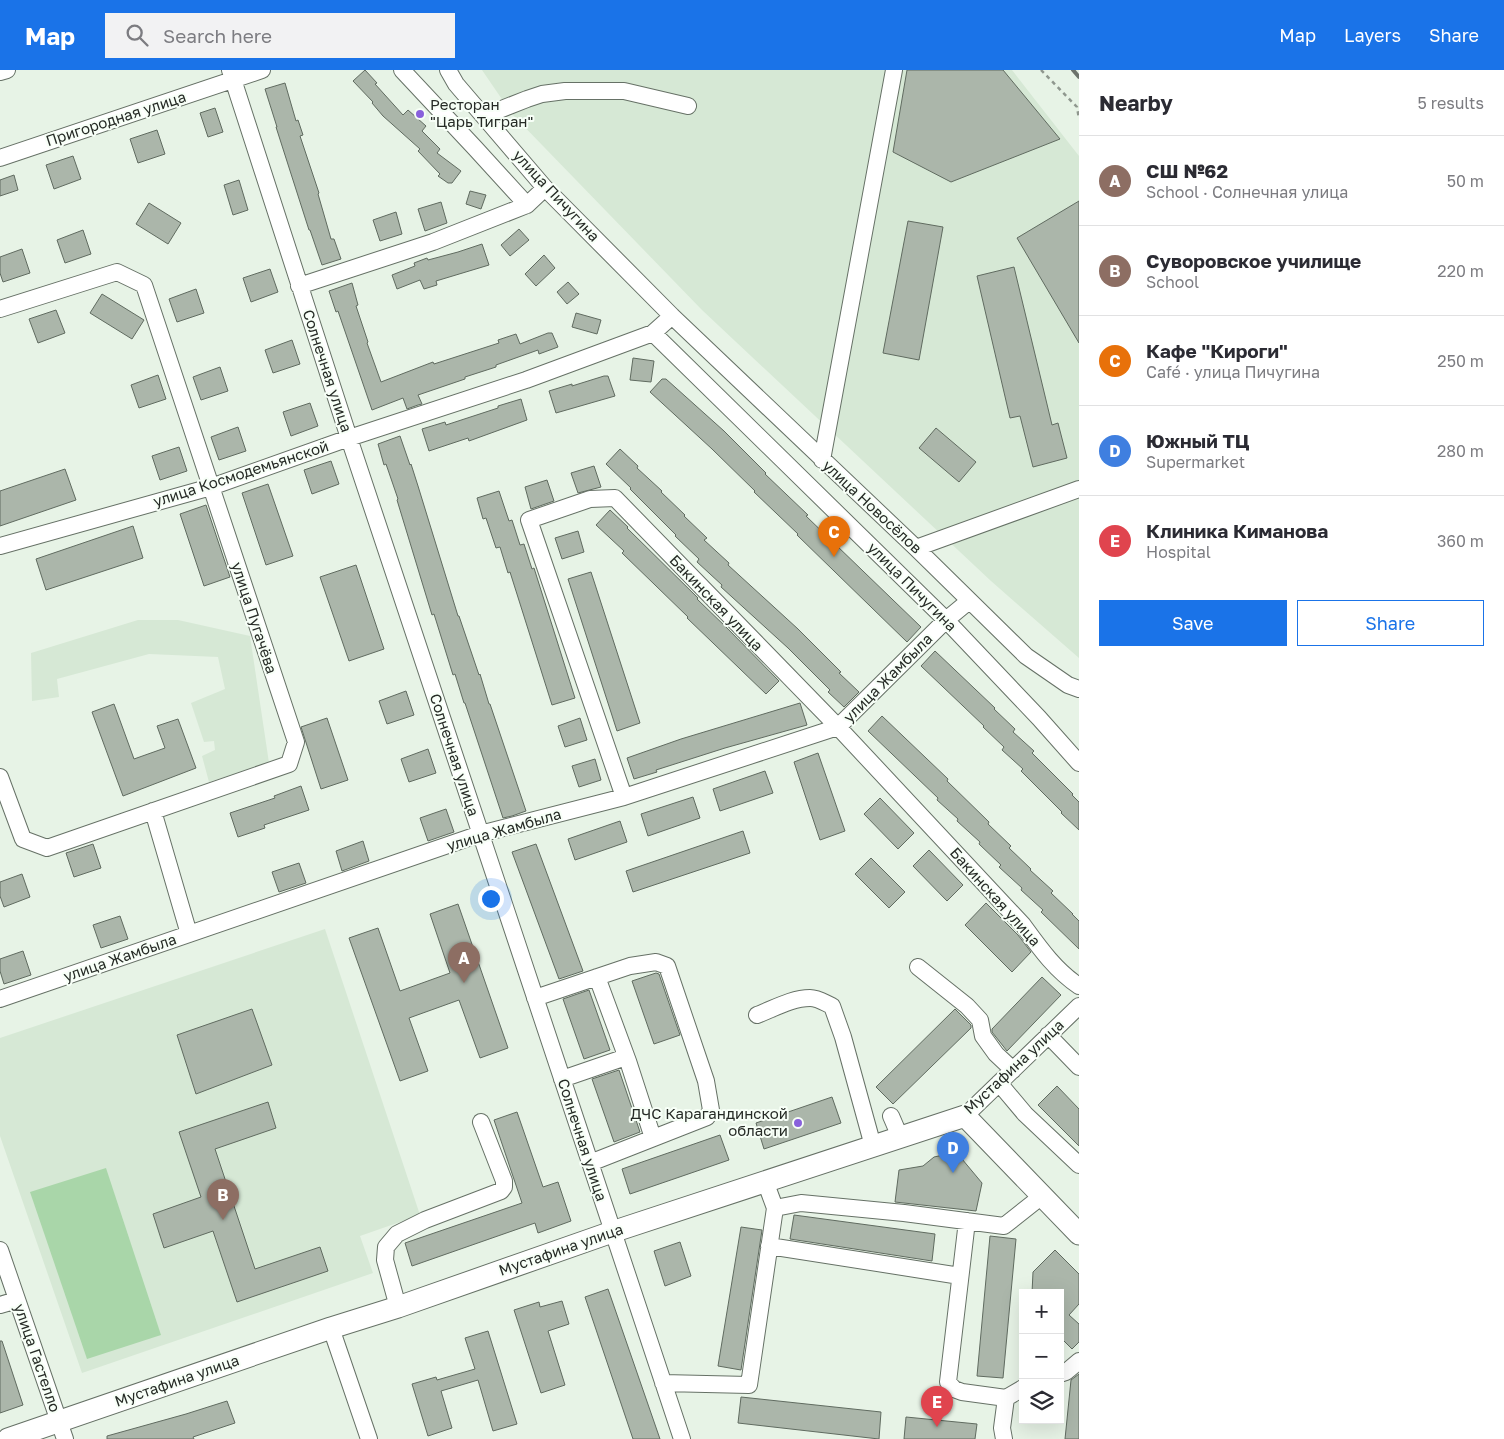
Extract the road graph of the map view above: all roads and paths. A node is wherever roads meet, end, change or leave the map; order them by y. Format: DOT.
graph roads {
  1 [pos="7,70"];
  2 [pos="262,70"];
  3 [pos="402,70"];
  4 [pos="448,70"];
  5 [pos="894,70"];
  6 [pos="1041,70"];
  7 [pos="0,72"];
  8 [pos="232,75"];
  9 [pos="465,95"];
  10 [pos="688,106"];
  11 [pos="443,113"];
  12 [pos="484,116"];
  13 [pos="1079,119"];
  14 [pos="0,158"];
  15 [pos="545,188"];
  16 [pos="527,205"];
  17 [pos="300,286"];
  18 [pos="0,309"];
  19 [pos="672,316"];
  20 [pos="653,333"];
  21 [pos="349,438"];
  22 [pos="822,460"];
  23 [pos="211,487"];
  24 [pos="1079,489"];
  25 [pos="0,546"];
  26 [pos="916,548"];
  27 [pos="969,601"];
  28 [pos="946,620"];
  29 [pos="1074,687"];
  30 [pos="1079,702"];
  31 [pos="838,727"];
  32 [pos="1079,763"];
  33 [pos="0,776"];
  34 [pos="624,798"];
  35 [pos="153,811"];
  36 [pos="480,834"];
  37 [pos="189,934"];
  38 [pos="918,967"];
  39 [pos="597,977"];
  40 [pos="1079,986"];
  41 [pos="535,998"];
  42 [pos="0,999"];
  43 [pos="1079,1006"];
  44 [pos="757,1015"];
  45 [pos="1048,1035"];
  46 [pos="626,1057"];
  47 [pos="1079,1067"];
  48 [pos="1013,1070"];
  49 [pos="562,1079"];
  50 [pos="998,1083"];
  51 [pos="891,1116"];
  52 [pos="965,1116"];
  53 [pos="481,1122"];
  54 [pos="900,1137"];
  55 [pos="652,1138"];
  56 [pos="873,1146"];
  57 [pos="590,1163"];
  58 [pos="1079,1165"];
  59 [pos="765,1181"];
  60 [pos="1042,1196"];
  61 [pos="775,1208"];
  62 [pos="967,1222"];
  63 [pos="612,1232"];
  64 [pos="1079,1234"];
  65 [pos="769,1246"];
  66 [pos="0,1250"];
  67 [pos="960,1276"];
  68 [pos="17,1300"];
  69 [pos="0,1305"];
  70 [pos="398,1307"];
  71 [pos="331,1328"];
  72 [pos="1079,1361"];
  73 [pos="1064,1373"];
  74 [pos="663,1383"];
  75 [pos="1019,1390"];
  76 [pos="1006,1398"];
  77 [pos="62,1431"];
  78 [pos="8,1439"];
  79 [pos="369,1439"];
  80 [pos="682,1439"];
  81 [pos="1004,1439"];
  1 -- 7 [label="street"];
  2 -- 8 [label="street, Пригородная улица"];
  3 -- 11 [label="street"];
  4 -- 9 [label="street, улица Пичугина"];
  5 -- 22 [label="street"];
  6 -- 13 [label="path"];
  8 -- 14 [label="street, Пригородная улица"];
  8 -- 17 [label="street, Солнечная улица"];
  9 -- 11 [label="street"];
  9 -- 12 [label="street, улица Пичугина"];
  10 -- 12 [label="street"];
  11 -- 16 [label="street"];
  12 -- 15 [label="street, улица Пичугина"];
  15 -- 16 [label="street"];
  15 -- 19 [label="street, улица Пичугина"];
  16 -- 17 [label="street"];
  17 -- 21 [label="street, Солнечная улица"];
  18 -- 23 [label="street, улица Пугачёва"];
  19 -- 20 [label="street, улица Космодемьянской"];
  19 -- 22 [label="street, улица Новосёлов"];
  20 -- 21 [label="street, улица Космодемьянской"];
  20 -- 28 [label="street, улица Пичугина"];
  21 -- 23 [label="street, улица Космодемьянской"];
  21 -- 36 [label="street, Солнечная улица"];
  22 -- 26 [label="street, улица Новосёлов"];
  23 -- 25 [label="street, улица Космодемьянской"];
  23 -- 35 [label="street, улица Пугачёва"];
  24 -- 26 [label="street"];
  26 -- 27 [label="street, улица Новосёлов"];
  27 -- 28 [label="street, улица Жамбыла"];
  27 -- 29 [label="street, улица Новосёлов"];
  28 -- 31 [label="street, улица Жамбыла"];
  28 -- 32 [label="street, улица Пичугина"];
  29 -- 30 [label="street"];
  31 -- 34 [label="street, улица Жамбыла"];
  31 -- 34 [label="street, Бакинская улица"];
  31 -- 40 [label="street, Бакинская улица"];
  33 -- 35 [label="street, улица Пугачёва"];
  34 -- 36 [label="street, улица Жамбыла"];
  35 -- 37 [label="street"];
  36 -- 37 [label="street, улица Жамбыла"];
  36 -- 41 [label="street, Солнечная улица"];
  37 -- 42 [label="street, улица Жамбыла"];
  38 -- 48 [label="street"];
  39 -- 41 [label="street"];
  39 -- 46 [label="street"];
  39 -- 55 [label="street"];
  41 -- 49 [label="street, Солнечная улица"];
  43 -- 45 [label="street, Мустафина улица"];
  44 -- 56 [label="street"];
  45 -- 47 [label="street"];
  45 -- 48 [label="street, Мустафина улица"];
  46 -- 49 [label="street"];
  46 -- 55 [label="street"];
  48 -- 50 [label="street, Мустафина улица"];
  49 -- 57 [label="street, Солнечная улица"];
  50 -- 52 [label="street, Мустафина улица"];
  50 -- 58 [label="street"];
  51 -- 54 [label="street"];
  52 -- 54 [label="main road, Мустафина улица"];
  52 -- 60 [label="main road"];
  53 -- 70 [label="street"];
  54 -- 56 [label="main road, Мустафина улица"];
  55 -- 57 [label="street"];
  56 -- 59 [label="main road, Мустафина улица"];
  57 -- 63 [label="street, Солнечная улица"];
  59 -- 61 [label="street"];
  59 -- 63 [label="main road, Мустафина улица"];
  60 -- 62 [label="street"];
  60 -- 64 [label="main road"];
  61 -- 62 [label="street"];
  61 -- 65 [label="street"];
  62 -- 67 [label="street"];
  63 -- 70 [label="main road, Мустафина улица"];
  63 -- 74 [label="street, Солнечная улица"];
  65 -- 67 [label="street"];
  65 -- 74 [label="street"];
  66 -- 68 [label="street, улица Гастелло"];
  67 -- 76 [label="street"];
  68 -- 69 [label="street"];
  68 -- 77 [label="street, улица Гастелло"];
  70 -- 71 [label="main road, Мустафина улица"];
  71 -- 77 [label="main road, Мустафина улица"];
  71 -- 79 [label="street"];
  72 -- 73 [label="street"];
  74 -- 80 [label="street, Солнечная улица"];
  75 -- 76 [label="street"];
  76 -- 81 [label="street"];
  77 -- 78 [label="main road, Мустафина улица"];
}
